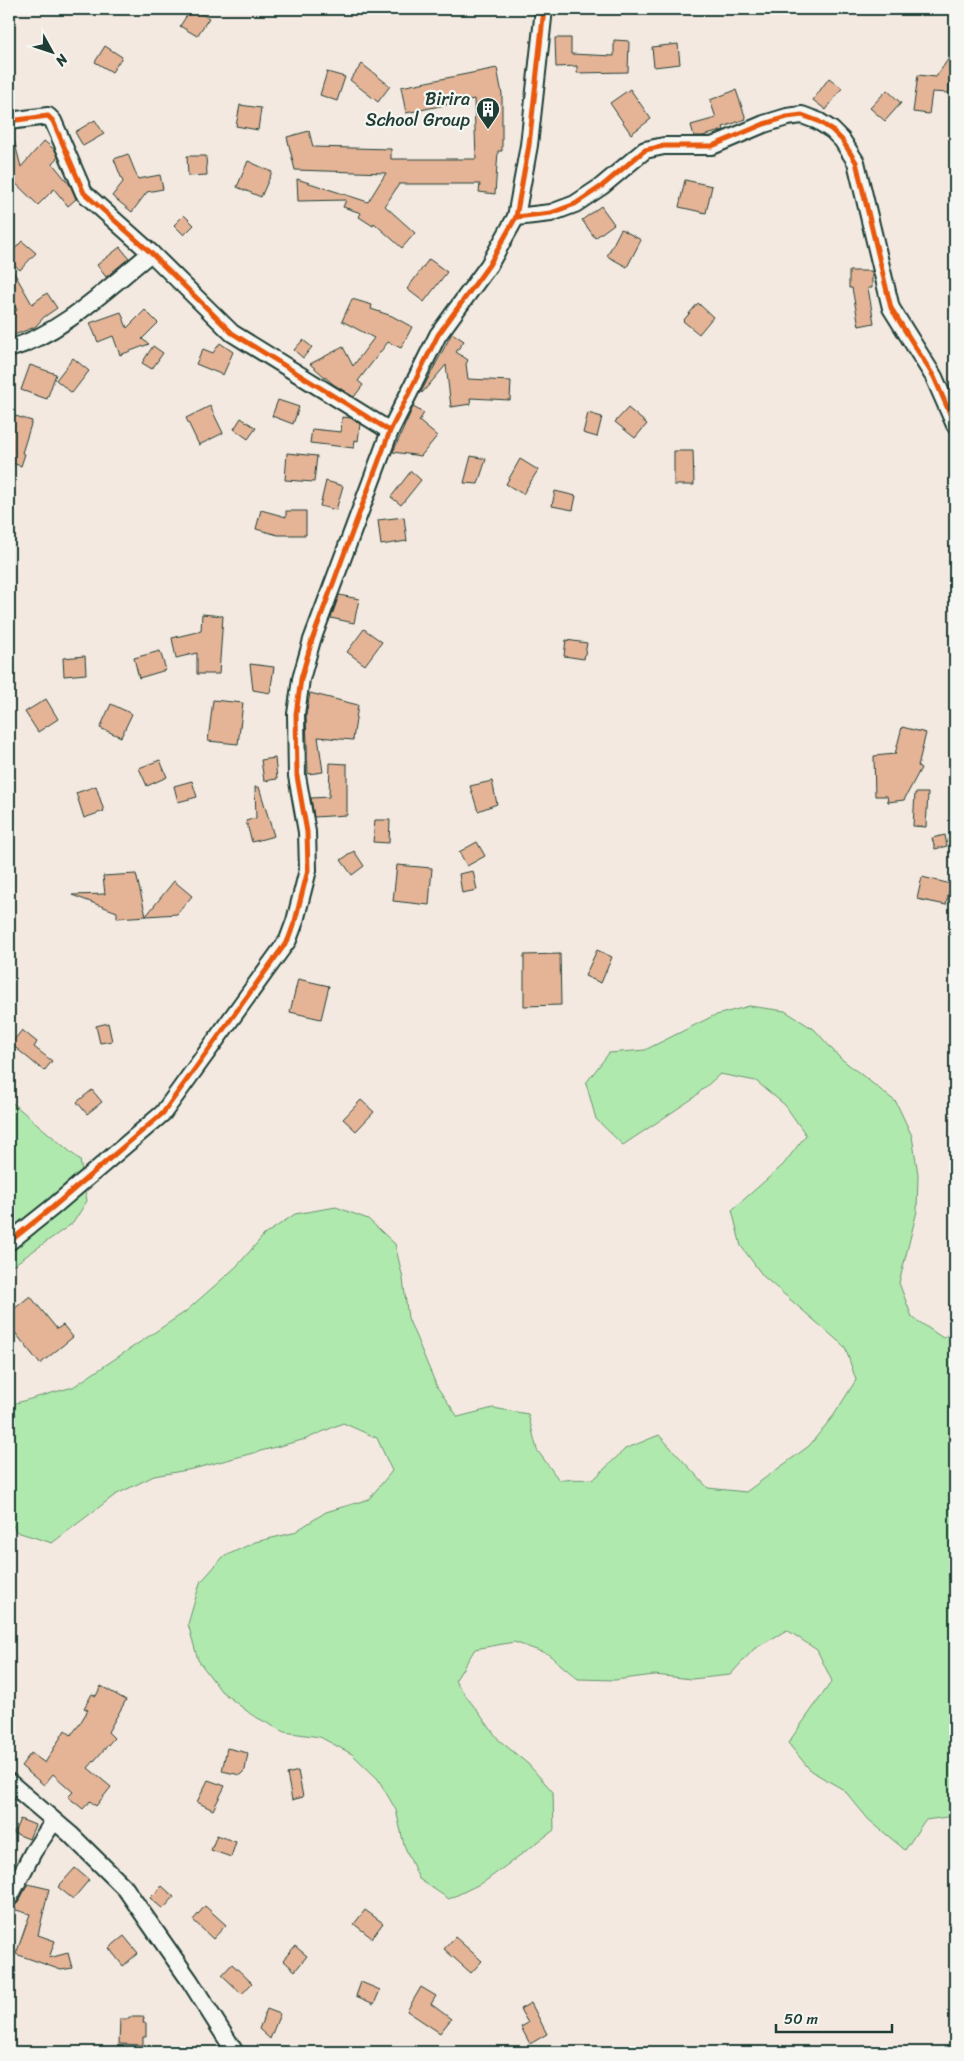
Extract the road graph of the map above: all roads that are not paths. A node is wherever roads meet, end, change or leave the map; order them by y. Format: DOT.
graph roads {
  1 [pos="544,9"];
  2 [pos="9,121"];
  3 [pos="516,216"];
  4 [pos="151,253"];
  5 [pos="9,349"];
  6 [pos="955,424"];
  7 [pos="390,431"];
  8 [pos="9,1242"];
  9 [pos="9,1782"];
  10 [pos="54,1820"];
  11 [pos="9,1898"];
  12 [pos="235,2052"];
  1 -- 3 [label="street"];
  2 -- 4 [label="street"];
  3 -- 6 [label="street"];
  3 -- 7 [label="street"];
  4 -- 5 [label="street"];
  4 -- 7 [label="street"];
  7 -- 8 [label="street"];
  9 -- 10 [label="street"];
  10 -- 11 [label="street"];
  10 -- 12 [label="street"];
}
